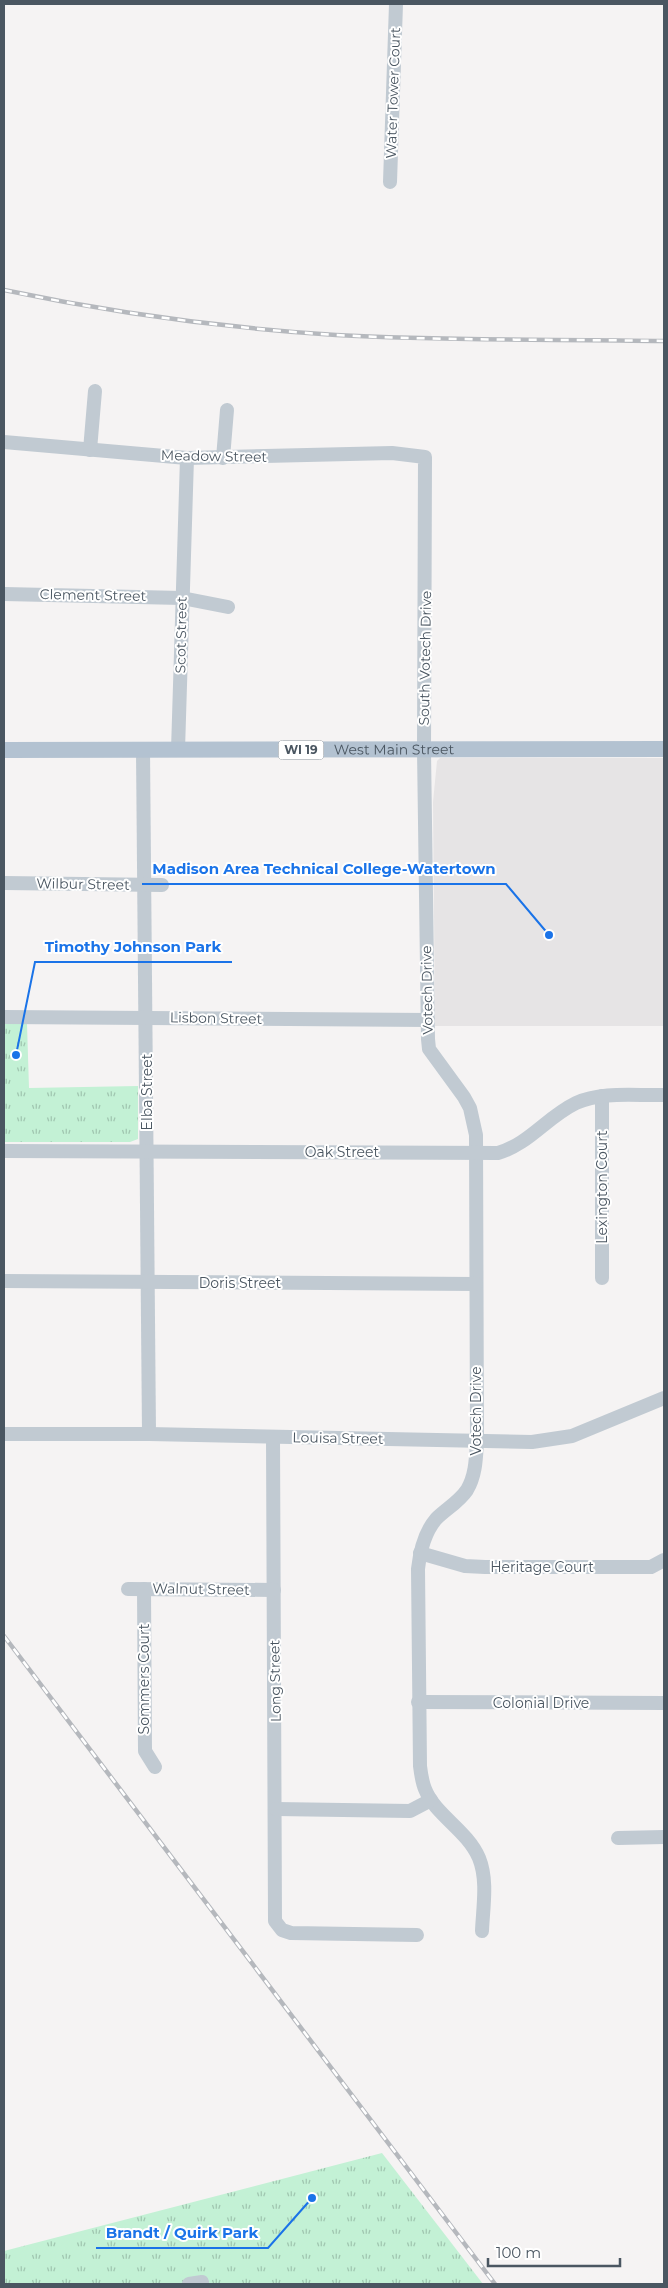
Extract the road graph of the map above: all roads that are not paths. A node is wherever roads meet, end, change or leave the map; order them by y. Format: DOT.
graph roads {
  1 [pos="396,4"];
  2 [pos="390,182"];
  3 [pos="95,391"];
  4 [pos="227,410"];
  5 [pos="4,442"];
  6 [pos="90,450"];
  7 [pos="425,457"];
  8 [pos="187,458"];
  9 [pos="223,458"];
  10 [pos="4,594"];
  11 [pos="182,598"];
  12 [pos="228,607"];
  13 [pos="664,749"];
  14 [pos="4,750"];
  15 [pos="143,750"];
  16 [pos="178,750"];
  17 [pos="424,750"];
  18 [pos="4,883"];
  19 [pos="145,885"];
  20 [pos="162,885"];
  21 [pos="426,890"];
  22 [pos="4,1017"];
  23 [pos="146,1017"];
  24 [pos="428,1020"];
  25 [pos="664,1095"];
  26 [pos="602,1096"];
  27 [pos="4,1151"];
  28 [pos="147,1151"];
  29 [pos="475,1153"];
  30 [pos="602,1278"];
  31 [pos="4,1282"];
  32 [pos="148,1283"];
  33 [pos="476,1284"];
  34 [pos="664,1398"];
  35 [pos="4,1434"];
  36 [pos="149,1434"];
  37 [pos="273,1437"];
  38 [pos="477,1441"];
  39 [pos="420,1553"];
  40 [pos="664,1560"];
  41 [pos="128,1588"];
  42 [pos="144,1589"];
  43 [pos="274,1590"];
  44 [pos="418,1702"];
  45 [pos="664,1703"];
  46 [pos="155,1767"];
  47 [pos="431,1800"];
  48 [pos="276,1809"];
  49 [pos="664,1837"];
  50 [pos="618,1838"];
  51 [pos="482,1930"];
  52 [pos="417,1935"];
  1 -- 2 [label="street, Water Tower Court"];
  3 -- 6 [label="street"];
  4 -- 9 [label="street"];
  5 -- 6 [label="street, Meadow Street"];
  6 -- 8 [label="street, Meadow Street"];
  7 -- 9 [label="street, Meadow Street"];
  7 -- 17 [label="street, South Votech Drive"];
  8 -- 9 [label="street, Meadow Street"];
  8 -- 11 [label="street, Scot Street"];
  10 -- 11 [label="street, Clement Street"];
  11 -- 12 [label="street, Clement Street"];
  11 -- 16 [label="street, Scot Street"];
  13 -- 17 [label="main road, West Main Street / WI 19"];
  14 -- 15 [label="main road, West Main Street / WI 19"];
  15 -- 16 [label="main road, West Main Street / WI 19"];
  15 -- 19 [label="street, Elba Street"];
  16 -- 17 [label="main road, West Main Street / WI 19"];
  17 -- 21 [label="street, South Votech Drive"];
  18 -- 19 [label="street, Wilbur Street"];
  19 -- 20 [label="street, Wilbur Street"];
  19 -- 23 [label="street, Elba Street"];
  21 -- 24 [label="street, Votech Drive"];
  22 -- 23 [label="street, Lisbon Street"];
  23 -- 24 [label="street, Lisbon Street"];
  23 -- 28 [label="street, Elba Street"];
  24 -- 29 [label="street, Votech Drive"];
  25 -- 26 [label="street, Oak Street"];
  26 -- 29 [label="street, Oak Street"];
  26 -- 30 [label="street, Lexington Court"];
  27 -- 28 [label="street, Oak Street"];
  28 -- 29 [label="street, Oak Street"];
  28 -- 32 [label="street, Elba Street"];
  29 -- 33 [label="street, Votech Drive"];
  31 -- 32 [label="street, Doris Street"];
  32 -- 33 [label="street, Doris Street"];
  32 -- 36 [label="street, Elba Street"];
  33 -- 38 [label="street, Votech Drive"];
  34 -- 38 [label="street, Louisa Street"];
  35 -- 36 [label="street, Louisa Street"];
  36 -- 37 [label="street, Louisa Street"];
  37 -- 38 [label="street, Louisa Street"];
  37 -- 43 [label="street, Long Street"];
  38 -- 39 [label="street, Votech Drive"];
  39 -- 40 [label="street, Heritage Court"];
  39 -- 44 [label="street, Votech Drive"];
  41 -- 42 [label="street, Walnut Street"];
  42 -- 43 [label="street, Walnut Street"];
  42 -- 46 [label="street, Sommers Court"];
  43 -- 48 [label="street, Long Street"];
  44 -- 45 [label="street, Colonial Drive"];
  44 -- 47 [label="street, Votech Drive"];
  47 -- 48 [label="street"];
  47 -- 51 [label="street, Votech Drive"];
  48 -- 52 [label="street, Long Street"];
  49 -- 50 [label="street"];
}
